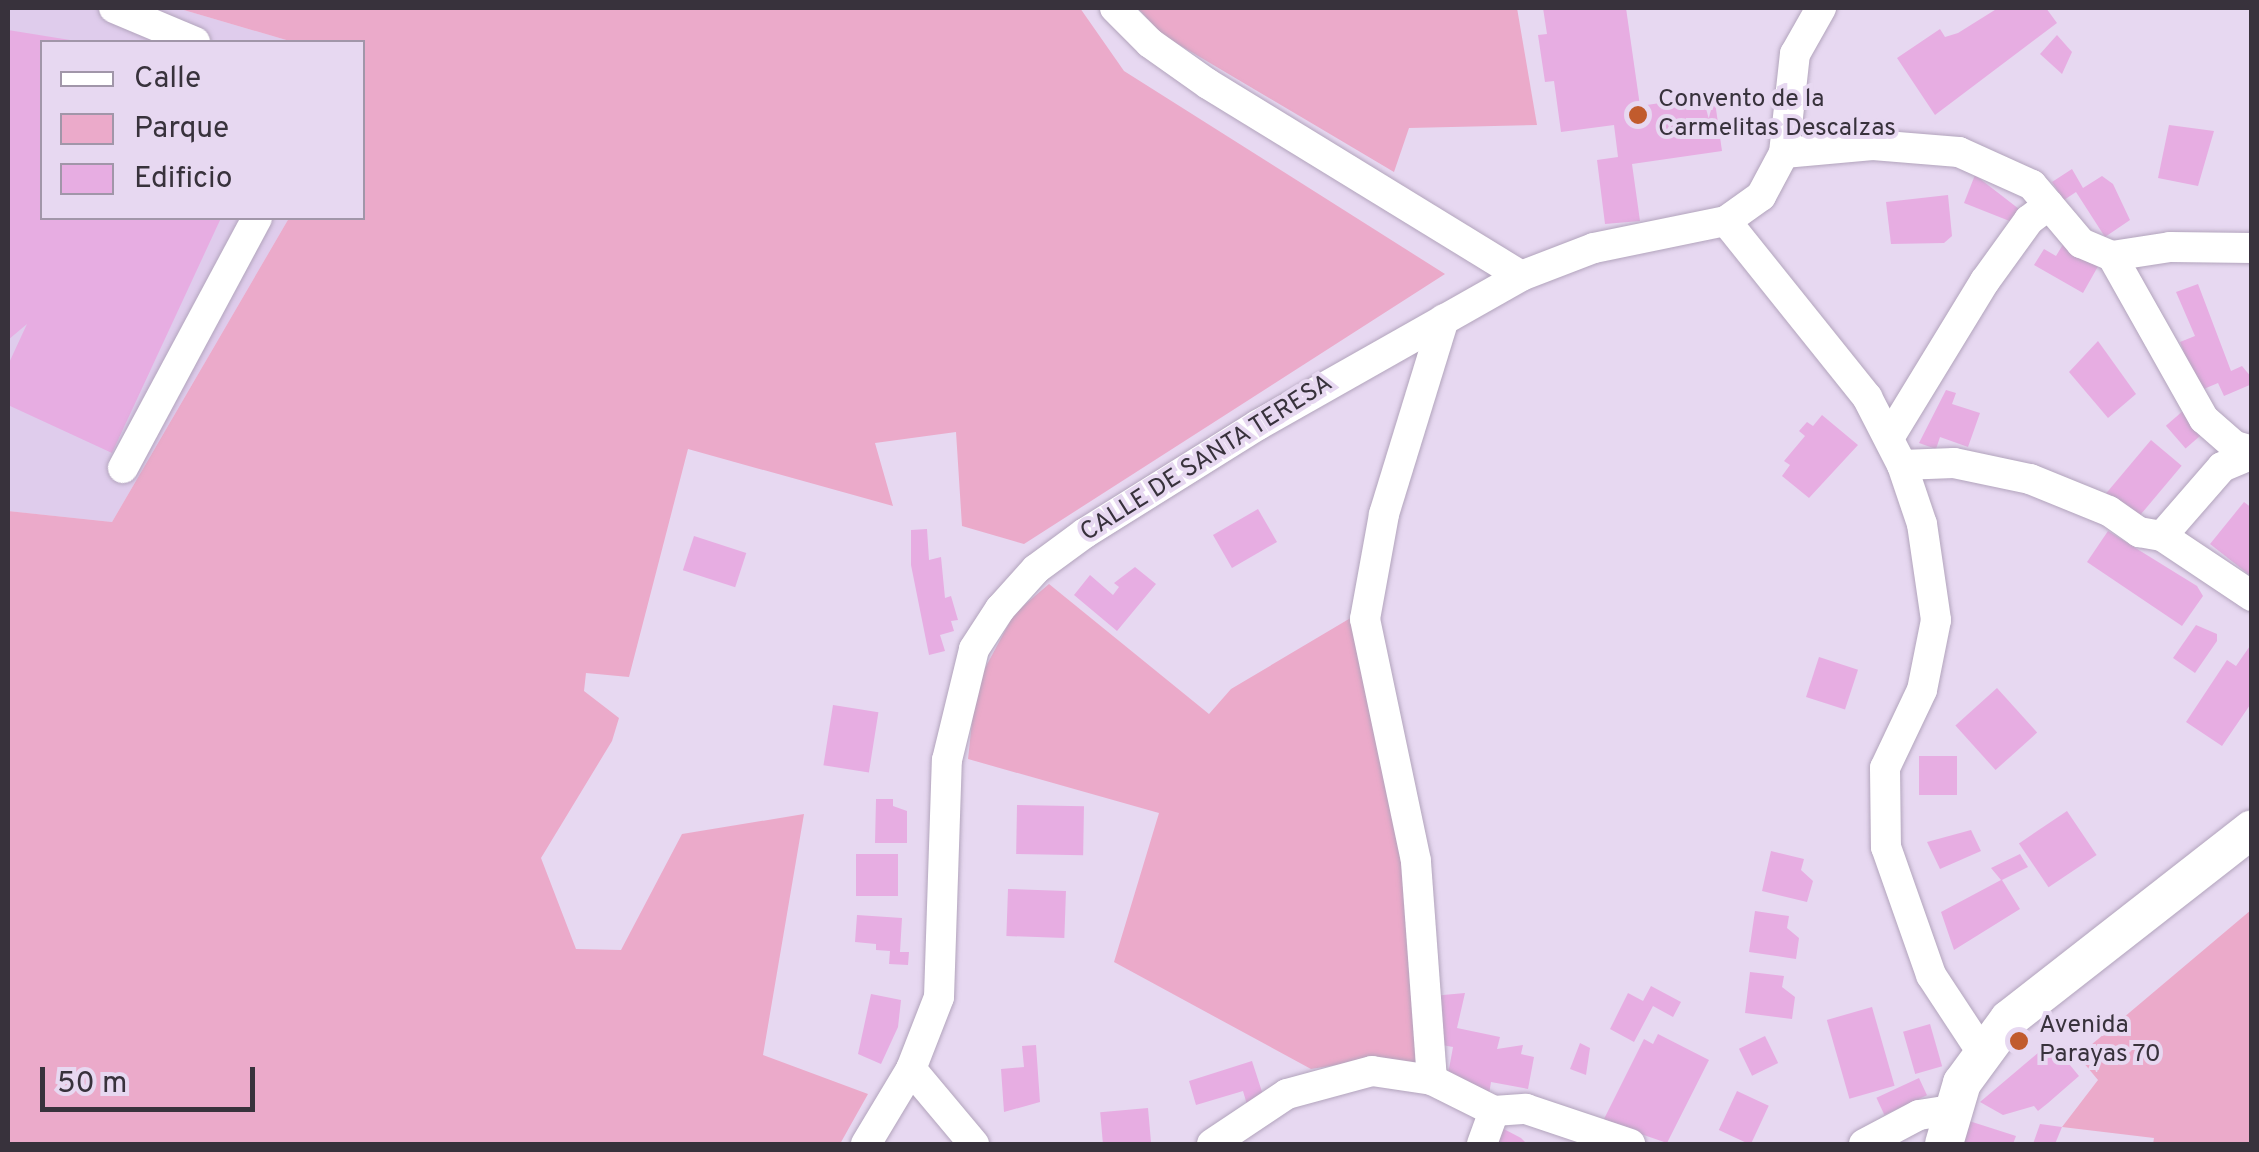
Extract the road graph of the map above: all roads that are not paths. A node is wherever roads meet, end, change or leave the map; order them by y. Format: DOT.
graph roads {
  1 [pos="114,8"];
  2 [pos="1114,8"];
  3 [pos="1821,8"];
  4 [pos="190,40"];
  5 [pos="1784,153"];
  6 [pos="2049,204"];
  7 [pos="256,220"];
  8 [pos="1726,221"];
  9 [pos="2252,248"];
  10 [pos="2112,256"];
  11 [pos="1521,276"];
  12 [pos="1444,318"];
  13 [pos="1896,452"];
  14 [pos="2252,453"];
  15 [pos="123,468"];
  16 [pos="2162,536"];
  17 [pos="2252,596"];
  18 [pos="2248,837"];
  19 [pos="1980,1051"];
  20 [pos="911,1068"];
  21 [pos="1432,1080"];
  22 [pos="1494,1111"];
  23 [pos="1947,1127"];
  24 [pos="866,1144"];
  25 [pos="974,1144"];
  26 [pos="1212,1144"];
  27 [pos="1482,1144"];
  28 [pos="1630,1144"];
  29 [pos="1864,1144"];
  1 -- 4 [label="street"];
  2 -- 11 [label="street"];
  3 -- 5 [label="street, CALLE DE SANTA TERESA"];
  5 -- 6 [label="street"];
  5 -- 8 [label="street, CALLE DE SANTA TERESA"];
  6 -- 10 [label="street"];
  6 -- 13 [label="street"];
  7 -- 15 [label="street"];
  8 -- 11 [label="street, CALLE DE SANTA TERESA"];
  8 -- 13 [label="street"];
  9 -- 10 [label="street"];
  10 -- 14 [label="street"];
  11 -- 12 [label="street, CALLE DE SANTA TERESA"];
  12 -- 20 [label="street, CALLE DE SANTA TERESA"];
  12 -- 21 [label="street"];
  13 -- 16 [label="street"];
  13 -- 19 [label="street"];
  14 -- 16 [label="street"];
  16 -- 17 [label="street"];
  18 -- 19 [label="street"];
  19 -- 23 [label="street"];
  20 -- 24 [label="street, CALLE DE SANTA TERESA"];
  20 -- 25 [label="street"];
  21 -- 22 [label="street"];
  21 -- 26 [label="street"];
  22 -- 27 [label="street"];
  22 -- 28 [label="street"];
  23 -- 29 [label="street"];
}
